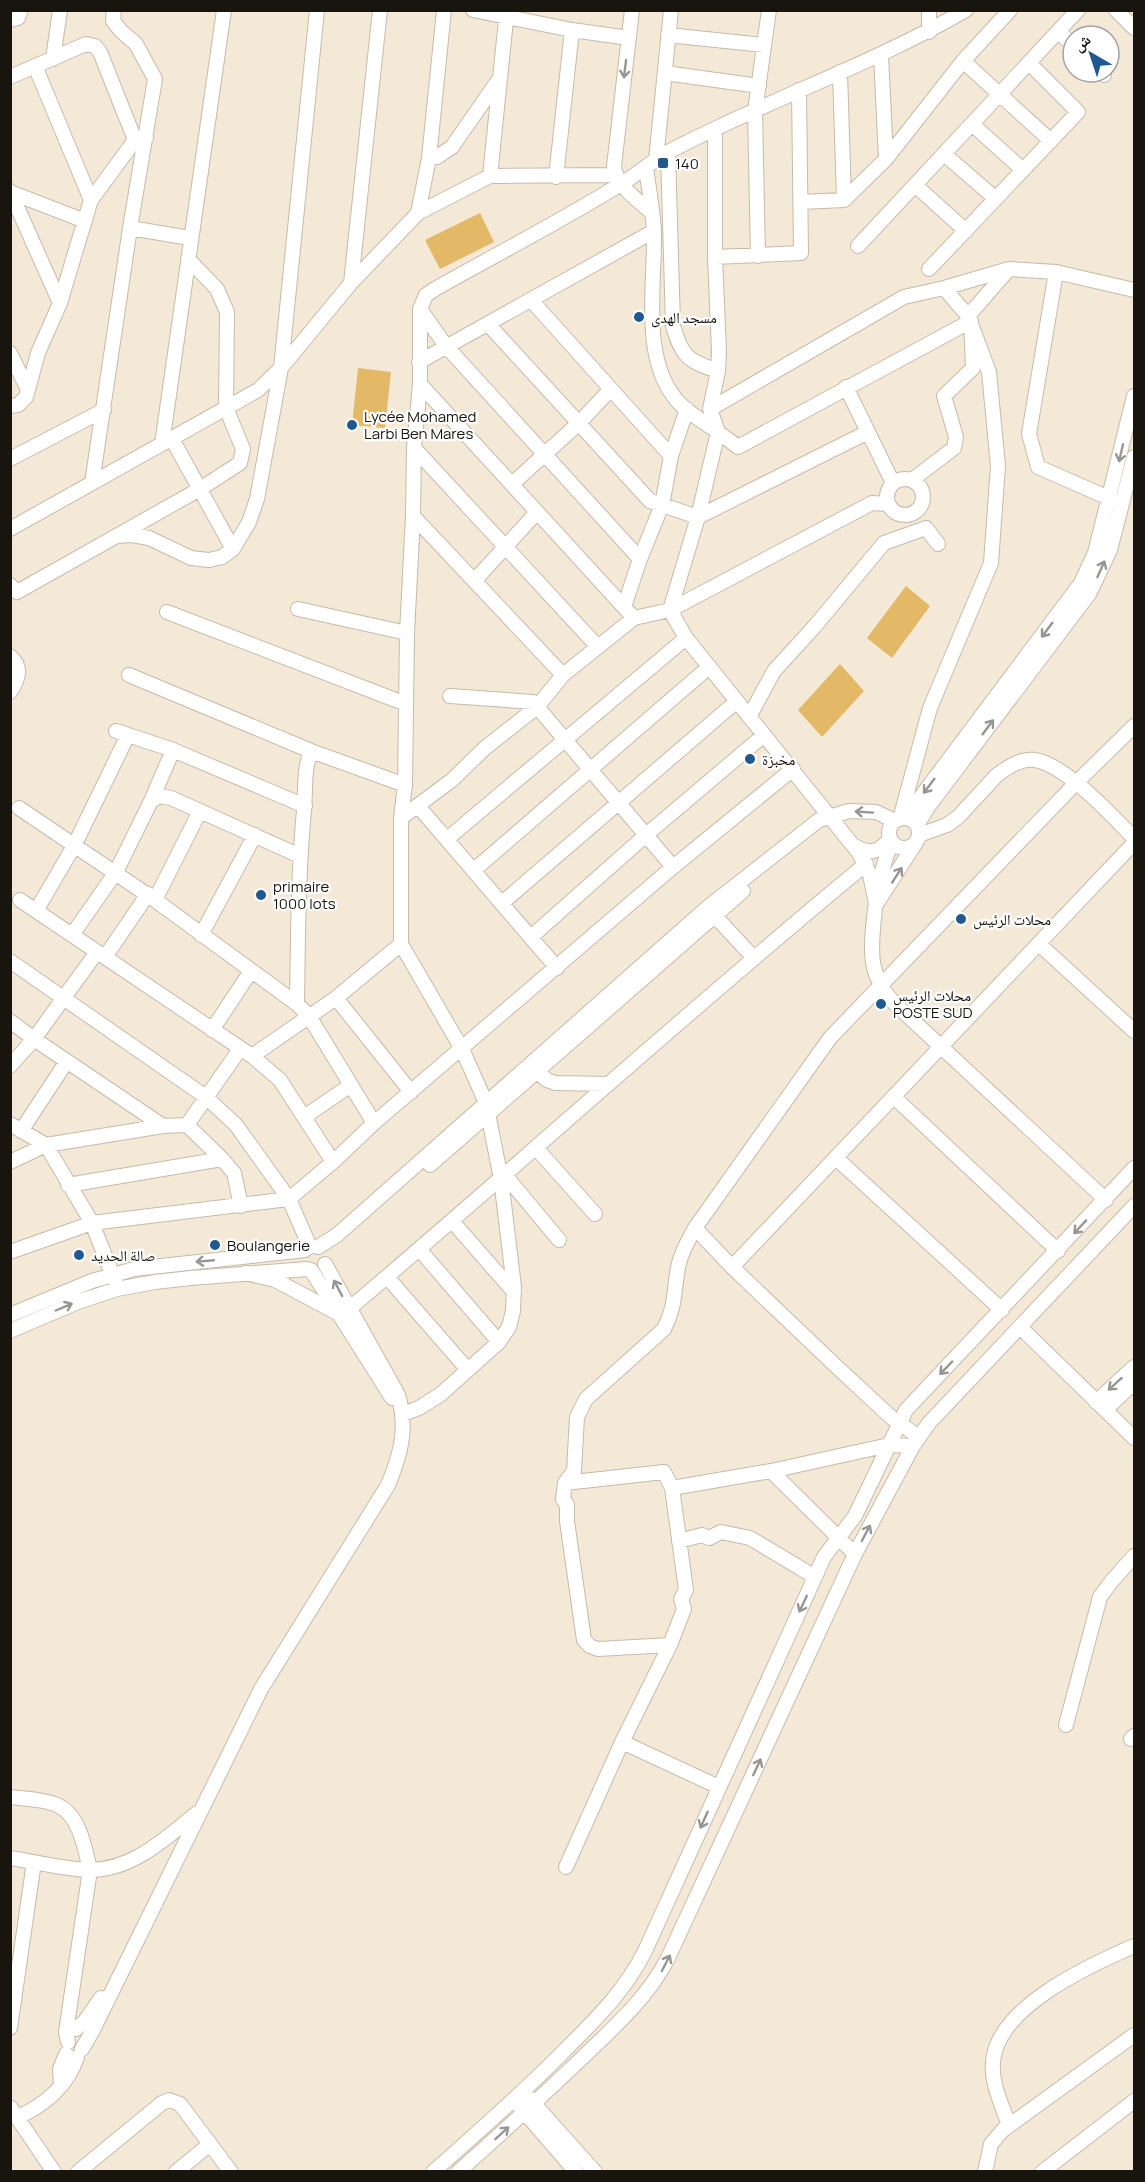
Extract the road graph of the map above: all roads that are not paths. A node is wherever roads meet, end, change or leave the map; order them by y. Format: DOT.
graph roads {
  1 [pos="21,10"];
  2 [pos="60,10"];
  3 [pos="114,10"];
  4 [pos="224,10"];
  5 [pos="317,10"];
  6 [pos="380,10"];
  7 [pos="444,10"];
  8 [pos="473,10"];
  9 [pos="632,10"];
  10 [pos="671,10"];
  11 [pos="769,10"];
  12 [pos="929,10"];
  13 [pos="966,10"];
  14 [pos="1010,10"];
  15 [pos="1078,10"];
  16 [pos="1116,10"];
  17 [pos="507,14"];
  18 [pos="10,20"];
  19 [pos="1134,28"];
  20 [pos="572,30"];
  21 [pos="929,32"];
  22 [pos="1059,32"];
  23 [pos="668,35"];
  24 [pos="628,38"];
  25 [pos="764,45"];
  26 [pos="881,55"];
  27 [pos="53,59"];
  28 [pos="963,61"];
  29 [pos="1029,63"];
  30 [pos="35,66"];
  31 [pos="840,72"];
  32 [pos="665,73"];
  33 [pos="10,77"];
  34 [pos="499,80"];
  35 [pos="759,86"];
  36 [pos="799,90"];
  37 [pos="999,95"];
  38 [pos="755,111"];
  39 [pos="972,124"];
  40 [pos="715,129"];
  41 [pos="141,139"];
  42 [pos="1051,141"];
  43 [pos="668,152"];
  44 [pos="944,154"];
  45 [pos="429,158"];
  46 [pos="886,159"];
  47 [pos="651,164"];
  48 [pos="1023,170"];
  49 [pos="490,176"];
  50 [pos="556,177"];
  51 [pos="618,180"];
  52 [pos="915,185"];
  53 [pos="11,192"];
  54 [pos="996,199"];
  55 [pos="91,200"];
  56 [pos="844,200"];
  57 [pos="801,202"];
  58 [pos="418,213"];
  59 [pos="652,213"];
  60 [pos="85,221"];
  61 [pos="130,228"];
  62 [pos="654,231"];
  63 [pos="966,231"];
  64 [pos="190,237"];
  65 [pos="858,246"];
  66 [pos="758,256"];
  67 [pos="716,257"];
  68 [pos="188,259"];
  69 [pos="929,269"];
  70 [pos="1009,269"];
  71 [pos="1056,272"];
  72 [pos="351,283"];
  73 [pos="944,288"];
  74 [pos="1134,290"];
  75 [pos="531,300"];
  76 [pos="60,303"];
  77 [pos="420,309"];
  78 [pos="969,318"];
  79 [pos="488,324"];
  80 [pos="446,346"];
  81 [pos="10,353"];
  82 [pos="419,362"];
  83 [pos="281,368"];
  84 [pos="718,371"];
  85 [pos="420,384"];
  86 [pos="846,387"];
  87 [pos="28,390"];
  88 [pos="610,390"];
  89 [pos="1134,396"];
  90 [pos="10,406"];
  91 [pos="226,408"];
  92 [pos="687,409"];
  93 [pos="710,409"];
  94 [pos="104,410"];
  95 [pos="579,423"];
  96 [pos="718,432"];
  97 [pos="868,432"];
  98 [pos="167,441"];
  99 [pos="414,448"];
  100 [pos="545,454"];
  101 [pos="671,456"];
  102 [pos="1134,457"];
  103 [pos="10,459"];
  104 [pos="912,480"];
  105 [pos="92,483"];
  106 [pos="893,483"];
  107 [pos="512,484"];
  108 [pos="200,489"];
  109 [pos="1117,501"];
  110 [pos="888,504"];
  111 [pos="662,505"];
  112 [pos="537,512"];
  113 [pos="910,515"];
  114 [pos="413,516"];
  115 [pos="698,518"];
  116 [pos="10,529"];
  117 [pos="906,534"];
  118 [pos="116,536"];
  119 [pos="938,544"];
  120 [pos="506,546"];
  121 [pos="233,549"];
  122 [pos="640,559"];
  123 [pos="476,579"];
  124 [pos="10,585"];
  125 [pos="624,607"];
  126 [pos="298,609"];
  127 [pos="670,610"];
  128 [pos="166,612"];
  129 [pos="634,618"];
  130 [pos="408,633"];
  131 [pos="686,638"];
  132 [pos="598,647"];
  133 [pos="10,656"];
  134 [pos="710,667"];
  135 [pos="129,675"];
  136 [pos="563,675"];
  137 [pos="10,692"];
  138 [pos="450,696"];
  139 [pos="737,701"];
  140 [pos="406,704"];
  141 [pos="537,706"];
  142 [pos="749,717"];
  143 [pos="1134,726"];
  144 [pos="764,735"];
  145 [pos="563,740"];
  146 [pos="173,750"];
  147 [pos="311,751"];
  148 [pos="792,769"];
  149 [pos="591,771"];
  150 [pos="1076,783"];
  151 [pos="405,785"];
  152 [pos="151,801"];
  153 [pos="618,802"];
  154 [pos="304,806"];
  155 [pos="418,806"];
  156 [pos="19,808"];
  157 [pos="200,811"];
  158 [pos="831,816"];
  159 [pos="401,818"];
  160 [pos="900,819"];
  161 [pos="255,835"];
  162 [pos="646,835"];
  163 [pos="917,835"];
  164 [pos="1134,838"];
  165 [pos="447,839"];
  166 [pos="891,840"];
  167 [pos="1134,843"];
  168 [pos="852,844"];
  169 [pos="74,846"];
  170 [pos="300,856"];
  171 [pos="866,864"];
  172 [pos="673,867"];
  173 [pos="474,870"];
  174 [pos="116,872"];
  175 [pos="152,897"];
  176 [pos="20,900"];
  177 [pos="502,903"];
  178 [pos="876,904"];
  179 [pos="36,911"];
  180 [pos="714,915"];
  181 [pos="72,935"];
  182 [pos="201,935"];
  183 [pos="531,937"];
  184 [pos="401,944"];
  185 [pos="1039,944"];
  186 [pos="101,954"];
  187 [pos="753,957"];
  188 [pos="10,961"];
  189 [pos="557,968"];
  190 [pos="251,970"];
  191 [pos="881,986"];
  192 [pos="64,996"];
  193 [pos="336,998"];
  194 [pos="297,1004"];
  195 [pos="309,1016"];
  196 [pos="10,1021"];
  197 [pos="212,1030"];
  198 [pos="1134,1031"];
  199 [pos="34,1039"];
  200 [pos="942,1046"];
  201 [pos="462,1049"];
  202 [pos="246,1052"];
  203 [pos="67,1061"];
  204 [pos="10,1066"];
  205 [pos="536,1071"];
  206 [pos="608,1084"];
  207 [pos="351,1085"];
  208 [pos="411,1092"];
  209 [pos="206,1097"];
  210 [pos="894,1097"];
  211 [pos="487,1108"];
  212 [pos="304,1118"];
  213 [pos="374,1124"];
  214 [pos="187,1125"];
  215 [pos="163,1126"];
  216 [pos="16,1127"];
  217 [pos="46,1145"];
  218 [pos="536,1148"];
  219 [pos="836,1158"];
  220 [pos="222,1159"];
  221 [pos="10,1162"];
  222 [pos="333,1162"];
  223 [pos="1134,1168"];
  224 [pos="503,1177"];
  225 [pos="68,1185"];
  226 [pos="289,1199"];
  227 [pos="1105,1200"];
  228 [pos="241,1206"];
  229 [pos="595,1214"];
  230 [pos="1128,1218"];
  231 [pos="452,1221"];
  232 [pos="92,1223"];
  233 [pos="695,1228"];
  234 [pos="559,1240"];
  235 [pos="311,1248"];
  236 [pos="419,1249"];
  237 [pos="1058,1251"];
  238 [pos="10,1252"];
  239 [pos="325,1262"];
  240 [pos="732,1267"];
  241 [pos="309,1269"];
  242 [pos="246,1273"];
  243 [pos="113,1274"];
  244 [pos="387,1277"];
  245 [pos="117,1289"];
  246 [pos="514,1292"];
  247 [pos="1002,1310"];
  248 [pos="344,1311"];
  249 [pos="10,1315"];
  250 [pos="1020,1327"];
  251 [pos="10,1331"];
  252 [pos="500,1342"];
  253 [pos="1134,1367"];
  254 [pos="468,1370"];
  255 [pos="1134,1383"];
  256 [pos="1100,1406"];
  257 [pos="404,1414"];
  258 [pos="899,1423"];
  259 [pos="1134,1438"];
  260 [pos="916,1441"];
  261 [pos="889,1445"];
  262 [pos="771,1471"];
  263 [pos="566,1483"];
  264 [pos="672,1488"];
  265 [pos="838,1539"];
  266 [pos="679,1541"];
  267 [pos="855,1554"];
  268 [pos="1134,1556"];
  269 [pos="815,1577"];
  270 [pos="670,1645"];
  271 [pos="1066,1725"];
  272 [pos="622,1742"];
  273 [pos="719,1787"];
  274 [pos="10,1797"];
  275 [pos="200,1809"];
  276 [pos="10,1858"];
  277 [pos="33,1862"];
  278 [pos="566,1867"];
  279 [pos="90,1870"];
  280 [pos="1134,1946"];
  281 [pos="633,1974"];
  282 [pos="651,1987"];
  283 [pos="72,1992"];
  284 [pos="107,1993"];
  285 [pos="13,1999"];
  286 [pos="10,2028"];
  287 [pos="1134,2035"];
  288 [pos="74,2045"];
  289 [pos="518,2097"];
  290 [pos="1134,2101"];
  291 [pos="529,2108"];
  292 [pos="14,2112"];
  293 [pos="1009,2125"];
  294 [pos="210,2144"];
  295 [pos="54,2172"];
  296 [pos="78,2172"];
  297 [pos="177,2172"];
  298 [pos="231,2172"];
  299 [pos="433,2172"];
  300 [pos="458,2172"];
  301 [pos="576,2172"];
  302 [pos="595,2172"];
  303 [pos="985,2172"];
  304 [pos="1042,2172"];
  1 -- 18 [label="street"];
  2 -- 27 [label="street"];
  3 -- 41 [label="street"];
  4 -- 64 [label="street"];
  5 -- 83 [label="street"];
  6 -- 72 [label="street"];
  7 -- 45 [label="street"];
  8 -- 17 [label="street"];
  9 -- 24 [label="street"];
  10 -- 23 [label="street"];
  11 -- 25 [label="street"];
  12 -- 21 [label="street"];
  13 -- 21 [label="street"];
  14 -- 28 [label="street"];
  15 -- 22 [label="street"];
  16 -- 19 [label="street"];
  17 -- 20 [label="street"];
  17 -- 34 [label="street"];
  20 -- 24 [label="street"];
  20 -- 50 [label="street"];
  21 -- 26 [label="street"];
  22 -- 29 [label="street"];
  23 -- 25 [label="street"];
  23 -- 32 [label="street"];
  24 -- 51 [label="street, one-way"];
  25 -- 35 [label="street"];
  26 -- 31 [label="street"];
  26 -- 46 [label="street"];
  27 -- 30 [label="street"];
  27 -- 41 [label="street"];
  28 -- 37 [label="street"];
  28 -- 46 [label="street"];
  29 -- 37 [label="street"];
  29 -- 42 [label="street"];
  30 -- 33 [label="street"];
  30 -- 55 [label="street"];
  31 -- 36 [label="street"];
  31 -- 56 [label="street"];
  32 -- 35 [label="street"];
  32 -- 47 [label="street"];
  34 -- 45 [label="street"];
  34 -- 49 [label="street"];
  35 -- 38 [label="street"];
  36 -- 38 [label="street"];
  36 -- 57 [label="street"];
  37 -- 39 [label="street"];
  37 -- 42 [label="street"];
  38 -- 40 [label="street"];
  38 -- 66 [label="street"];
  39 -- 44 [label="street"];
  39 -- 48 [label="street"];
  40 -- 43 [label="street"];
  40 -- 67 [label="street"];
  41 -- 55 [label="street"];
  41 -- 61 [label="street"];
  42 -- 48 [label="street"];
  43 -- 47 [label="street"];
  43 -- 84 [label="street"];
  44 -- 52 [label="street"];
  44 -- 54 [label="street"];
  45 -- 58 [label="street"];
  46 -- 56 [label="street"];
  47 -- 51 [label="street"];
  47 -- 59 [label="street"];
  48 -- 54 [label="street"];
  49 -- 50 [label="street"];
  49 -- 58 [label="street"];
  50 -- 51 [label="street"];
  51 -- 59 [label="street"];
  51 -- 77 [label="street"];
  52 -- 63 [label="street"];
  52 -- 65 [label="street"];
  53 -- 60 [label="street"];
  53 -- 76 [label="street"];
  54 -- 63 [label="street"];
  55 -- 60 [label="street"];
  56 -- 57 [label="street"];
  57 -- 66 [label="street"];
  58 -- 72 [label="street"];
  59 -- 62 [label="street"];
  60 -- 76 [label="street"];
  61 -- 64 [label="street"];
  61 -- 94 [label="street"];
  62 -- 75 [label="street"];
  62 -- 92 [label="street"];
  63 -- 69 [label="street"];
  64 -- 68 [label="street"];
  66 -- 67 [label="street"];
  67 -- 84 [label="street"];
  68 -- 91 [label="street"];
  68 -- 98 [label="street"];
  70 -- 71 [label="street"];
  70 -- 73 [label="street"];
  70 -- 78 [label="street"];
  71 -- 74 [label="street"];
  71 -- 109 [label="street"];
  72 -- 83 [label="street"];
  73 -- 78 [label="street"];
  73 -- 93 [label="street"];
  75 -- 79 [label="street"];
  75 -- 88 [label="street"];
  76 -- 87 [label="street"];
  77 -- 80 [label="street"];
  77 -- 82 [label="street"];
  78 -- 86 [label="street"];
  78 -- 104 [label="street"];
  78 -- 160 [label="street"];
  79 -- 80 [label="street"];
  79 -- 95 [label="street"];
  80 -- 82 [label="street"];
  80 -- 100 [label="street"];
  81 -- 87 [label="street"];
  82 -- 85 [label="street"];
  83 -- 91 [label="street"];
  83 -- 121 [label="street"];
  84 -- 93 [label="street"];
  85 -- 99 [label="street"];
  85 -- 107 [label="street"];
  86 -- 96 [label="street"];
  86 -- 97 [label="street"];
  87 -- 90 [label="street"];
  88 -- 95 [label="street"];
  88 -- 101 [label="street"];
  89 -- 109 [label="street, one-way"];
  91 -- 98 [label="street"];
  91 -- 108 [label="street"];
  92 -- 96 [label="street"];
  92 -- 101 [label="street"];
  93 -- 96 [label="street"];
  94 -- 103 [label="street"];
  94 -- 105 [label="street"];
  95 -- 100 [label="street"];
  95 -- 111 [label="street"];
  96 -- 115 [label="street"];
  97 -- 106 [label="street"];
  97 -- 115 [label="street"];
  98 -- 105 [label="street"];
  98 -- 108 [label="street"];
  99 -- 114 [label="street"];
  99 -- 120 [label="street"];
  100 -- 107 [label="street"];
  100 -- 122 [label="street"];
  101 -- 111 [label="street"];
  102 -- 109 [label="street"];
  104 -- 106 [label="street"];
  104 -- 113 [label="street"];
  105 -- 116 [label="street"];
  106 -- 110 [label="street"];
  107 -- 112 [label="street"];
  108 -- 118 [label="street"];
  108 -- 121 [label="street"];
  109 -- 160 [label="street, one-way"];
  163 -- 109 [label="street, one-way"];
  110 -- 113 [label="street"];
  110 -- 127 [label="street"];
  111 -- 115 [label="street"];
  111 -- 122 [label="street"];
  112 -- 120 [label="street"];
  112 -- 125 [label="street"];
  113 -- 117 [label="street"];
  114 -- 123 [label="street"];
  114 -- 130 [label="street"];
  115 -- 127 [label="street"];
  117 -- 119 [label="street"];
  117 -- 142 [label="street"];
  118 -- 121 [label="street"];
  118 -- 124 [label="street"];
  120 -- 123 [label="street"];
  120 -- 132 [label="street"];
  122 -- 125 [label="street"];
  123 -- 136 [label="street"];
  125 -- 129 [label="street"];
  126 -- 130 [label="street"];
  127 -- 129 [label="street"];
  127 -- 131 [label="street"];
  128 -- 140 [label="street"];
  129 -- 132 [label="street"];
  130 -- 140 [label="street"];
  131 -- 134 [label="street"];
  131 -- 145 [label="street"];
  132 -- 136 [label="street"];
  133 -- 137 [label="street"];
  134 -- 139 [label="street"];
  134 -- 149 [label="street"];
  135 -- 147 [label="street"];
  136 -- 141 [label="street"];
  138 -- 141 [label="street"];
  139 -- 142 [label="street"];
  139 -- 153 [label="street"];
  140 -- 151 [label="street"];
  141 -- 145 [label="street"];
  141 -- 155 [label="street"];
  142 -- 144 [label="street"];
  143 -- 150 [label="street"];
  144 -- 148 [label="street"];
  144 -- 162 [label="street"];
  145 -- 149 [label="street"];
  145 -- 165 [label="street"];
  146 -- 152 [label="street"];
  146 -- 154 [label="street"];
  146 -- 169 [label="street"];
  147 -- 151 [label="street"];
  147 -- 154 [label="street"];
  148 -- 158 [label="street"];
  148 -- 172 [label="street"];
  149 -- 153 [label="street"];
  149 -- 173 [label="street"];
  150 -- 163 [label="street"];
  150 -- 164 [label="street"];
  150 -- 191 [label="street"];
  151 -- 159 [label="street"];
  152 -- 157 [label="street"];
  152 -- 174 [label="street"];
  153 -- 162 [label="street"];
  153 -- 177 [label="street"];
  154 -- 170 [label="street"];
  155 -- 159 [label="street"];
  155 -- 165 [label="street"];
  156 -- 169 [label="street"];
  157 -- 161 [label="street"];
  157 -- 175 [label="street"];
  160 -- 158 [label="street, one-way"];
  158 -- 168 [label="street"];
  158 -- 180 [label="street"];
  158 -- 211 [label="street"];
  159 -- 184 [label="street"];
  160 -- 163 [label="street"];
  160 -- 166 [label="street"];
  161 -- 170 [label="street"];
  161 -- 182 [label="street"];
  162 -- 172 [label="street"];
  162 -- 183 [label="street"];
  163 -- 166 [label="street"];
  178 -- 163 [label="street, one-way"];
  165 -- 173 [label="street"];
  166 -- 168 [label="street"];
  166 -- 178 [label="street"];
  167 -- 185 [label="street"];
  168 -- 171 [label="street"];
  169 -- 174 [label="street"];
  169 -- 179 [label="street"];
  170 -- 194 [label="street"];
  171 -- 178 [label="street"];
  171 -- 187 [label="street"];
  172 -- 189 [label="street"];
  173 -- 177 [label="street"];
  174 -- 175 [label="street"];
  174 -- 181 [label="street"];
  175 -- 182 [label="street"];
  175 -- 186 [label="street"];
  176 -- 179 [label="street"];
  177 -- 183 [label="street"];
  178 -- 191 [label="street"];
  179 -- 181 [label="street"];
  180 -- 187 [label="street"];
  180 -- 205 [label="street"];
  181 -- 186 [label="street"];
  182 -- 190 [label="street"];
  183 -- 189 [label="street"];
  184 -- 193 [label="street"];
  184 -- 201 [label="street"];
  185 -- 198 [label="street"];
  185 -- 200 [label="street"];
  186 -- 192 [label="street"];
  186 -- 197 [label="street"];
  187 -- 206 [label="street"];
  188 -- 192 [label="street"];
  189 -- 201 [label="street"];
  190 -- 194 [label="street"];
  190 -- 197 [label="street"];
  191 -- 200 [label="street"];
  191 -- 233 [label="street"];
  192 -- 199 [label="street"];
  192 -- 209 [label="street"];
  193 -- 195 [label="street"];
  193 -- 208 [label="street"];
  194 -- 195 [label="street"];
  195 -- 202 [label="street"];
  195 -- 207 [label="street"];
  196 -- 199 [label="street"];
  197 -- 202 [label="street"];
  199 -- 203 [label="street"];
  199 -- 204 [label="street"];
  200 -- 210 [label="street"];
  200 -- 227 [label="street"];
  201 -- 208 [label="street"];
  201 -- 211 [label="street"];
  202 -- 209 [label="street"];
  202 -- 212 [label="street"];
  203 -- 215 [label="street"];
  203 -- 216 [label="street"];
  205 -- 206 [label="street"];
  205 -- 211 [label="street"];
  206 -- 218 [label="street"];
  207 -- 212 [label="street"];
  207 -- 213 [label="street"];
  208 -- 213 [label="street"];
  209 -- 214 [label="street"];
  209 -- 226 [label="street"];
  210 -- 219 [label="street"];
  210 -- 237 [label="street"];
  211 -- 224 [label="street"];
  211 -- 235 [label="street"];
  211 -- 239 [label="street"];
  212 -- 222 [label="street"];
  213 -- 222 [label="street"];
  214 -- 215 [label="street"];
  214 -- 220 [label="street"];
  215 -- 217 [label="street"];
  216 -- 217 [label="street"];
  217 -- 221 [label="street"];
  217 -- 225 [label="street"];
  218 -- 224 [label="street"];
  218 -- 229 [label="street"];
  219 -- 240 [label="street"];
  219 -- 247 [label="street"];
  220 -- 225 [label="street"];
  220 -- 228 [label="street"];
  222 -- 226 [label="street"];
  223 -- 227 [label="street"];
  224 -- 231 [label="street"];
  224 -- 234 [label="street"];
  224 -- 246 [label="street"];
  225 -- 232 [label="street"];
  226 -- 228 [label="street"];
  226 -- 235 [label="street"];
  227 -- 230 [label="street"];
  227 -- 230 [label="street"];
  227 -- 237 [label="street, one-way"];
  228 -- 232 [label="street"];
  230 -- 250 [label="street"];
  231 -- 236 [label="street"];
  231 -- 246 [label="street"];
  232 -- 238 [label="street"];
  232 -- 243 [label="street"];
  233 -- 240 [label="street"];
  233 -- 263 [label="street"];
  235 -- 239 [label="street"];
  235 -- 241 [label="street"];
  235 -- 243 [label="street, one-way"];
  236 -- 244 [label="street"];
  236 -- 252 [label="street"];
  237 -- 247 [label="street"];
  239 -- 241 [label="street"];
  248 -- 239 [label="street, one-way"];
  240 -- 258 [label="street"];
  241 -- 242 [label="street"];
  241 -- 248 [label="street"];
  242 -- 245 [label="street"];
  242 -- 248 [label="street"];
  243 -- 245 [label="street"];
  243 -- 249 [label="street"];
  244 -- 248 [label="street"];
  244 -- 254 [label="street"];
  251 -- 245 [label="street, one-way"];
  246 -- 252 [label="street"];
  247 -- 258 [label="street, one-way"];
  248 -- 257 [label="street"];
  250 -- 256 [label="street"];
  250 -- 260 [label="street"];
  252 -- 254 [label="street"];
  253 -- 256 [label="street, one-way"];
  254 -- 257 [label="street"];
  255 -- 256 [label="street"];
  256 -- 259 [label="street"];
  257 -- 275 [label="street"];
  258 -- 260 [label="street"];
  258 -- 261 [label="street"];
  260 -- 261 [label="street"];
  267 -- 260 [label="street, one-way"];
  261 -- 262 [label="street"];
  261 -- 265 [label="street"];
  262 -- 264 [label="street"];
  262 -- 265 [label="street"];
  263 -- 264 [label="street"];
  263 -- 270 [label="street"];
  264 -- 266 [label="street"];
  265 -- 267 [label="street"];
  265 -- 269 [label="street"];
  266 -- 269 [label="street"];
  266 -- 270 [label="street"];
  282 -- 267 [label="street, one-way"];
  268 -- 271 [label="street"];
  269 -- 273 [label="street, one-way"];
  270 -- 272 [label="street"];
  272 -- 273 [label="street"];
  272 -- 278 [label="street"];
  273 -- 281 [label="street, one-way"];
  274 -- 279 [label="street"];
  275 -- 279 [label="street"];
  275 -- 284 [label="street"];
  276 -- 277 [label="street"];
  277 -- 279 [label="street"];
  277 -- 285 [label="street"];
  279 -- 283 [label="street"];
  280 -- 293 [label="street"];
  281 -- 282 [label="street"];
  281 -- 289 [label="street"];
  282 -- 291 [label="street"];
  283 -- 284 [label="street"];
  283 -- 288 [label="street"];
  284 -- 288 [label="street"];
  284 -- 288 [label="street"];
  285 -- 286 [label="street"];
  287 -- 293 [label="street"];
  288 -- 292 [label="street"];
  289 -- 291 [label="street"];
  289 -- 299 [label="street"];
  290 -- 304 [label="street"];
  300 -- 291 [label="street, one-way"];
  291 -- 301 [label="street"];
  291 -- 302 [label="street"];
  292 -- 295 [label="street"];
  293 -- 303 [label="street"];
  294 -- 296 [label="street"];
  294 -- 297 [label="street"];
  294 -- 298 [label="street"];
}
